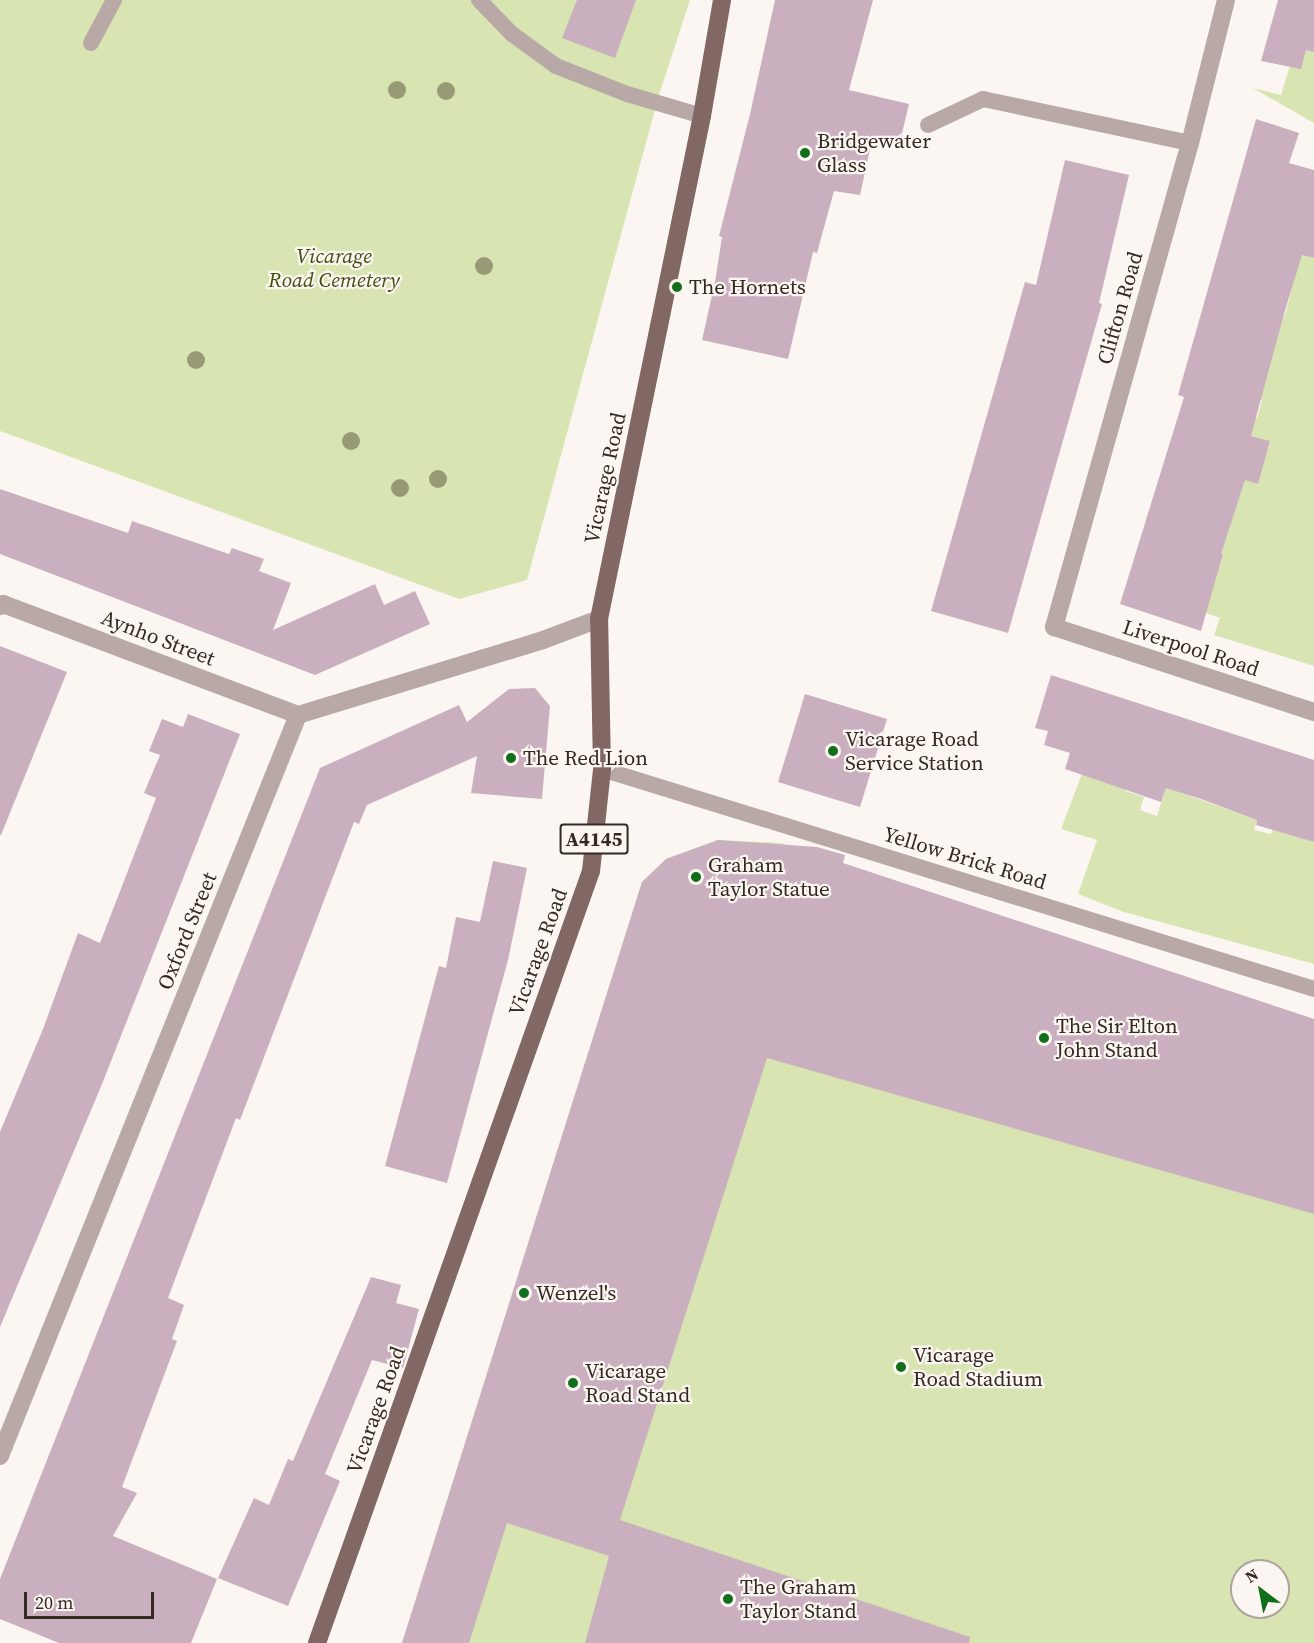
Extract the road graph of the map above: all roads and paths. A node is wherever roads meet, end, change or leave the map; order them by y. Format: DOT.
graph roads {
  1 [pos="114,0"];
  2 [pos="479,0"];
  3 [pos="722,0"];
  4 [pos="1226,0"];
  5 [pos="91,43"];
  6 [pos="702,116"];
  7 [pos="928,125"];
  8 [pos="1190,143"];
  9 [pos="1,605"];
  10 [pos="599,619"];
  11 [pos="1054,627"];
  12 [pos="1314,712"];
  13 [pos="298,715"];
  14 [pos="602,769"];
  15 [pos="1314,989"];
  16 [pos="0,1456"];
  17 [pos="317,1643"];
  1 -- 5 [label="lane"];
  2 -- 6 [label="lane"];
  3 -- 6 [label="main road, Vicarage Road / A4145"];
  4 -- 8 [label="street, Clifton Road"];
  6 -- 10 [label="main road, Vicarage Road / A4145"];
  7 -- 8 [label="lane"];
  8 -- 11 [label="street, Clifton Road"];
  9 -- 13 [label="street, Aynho Street"];
  10 -- 13 [label="street"];
  10 -- 14 [label="main road, Vicarage Road / A4145"];
  11 -- 12 [label="street, Liverpool Road"];
  13 -- 16 [label="street, Oxford Street"];
  14 -- 15 [label="lane, Yellow Brick Road"];
  14 -- 17 [label="main road, Vicarage Road / A4145"];
}
